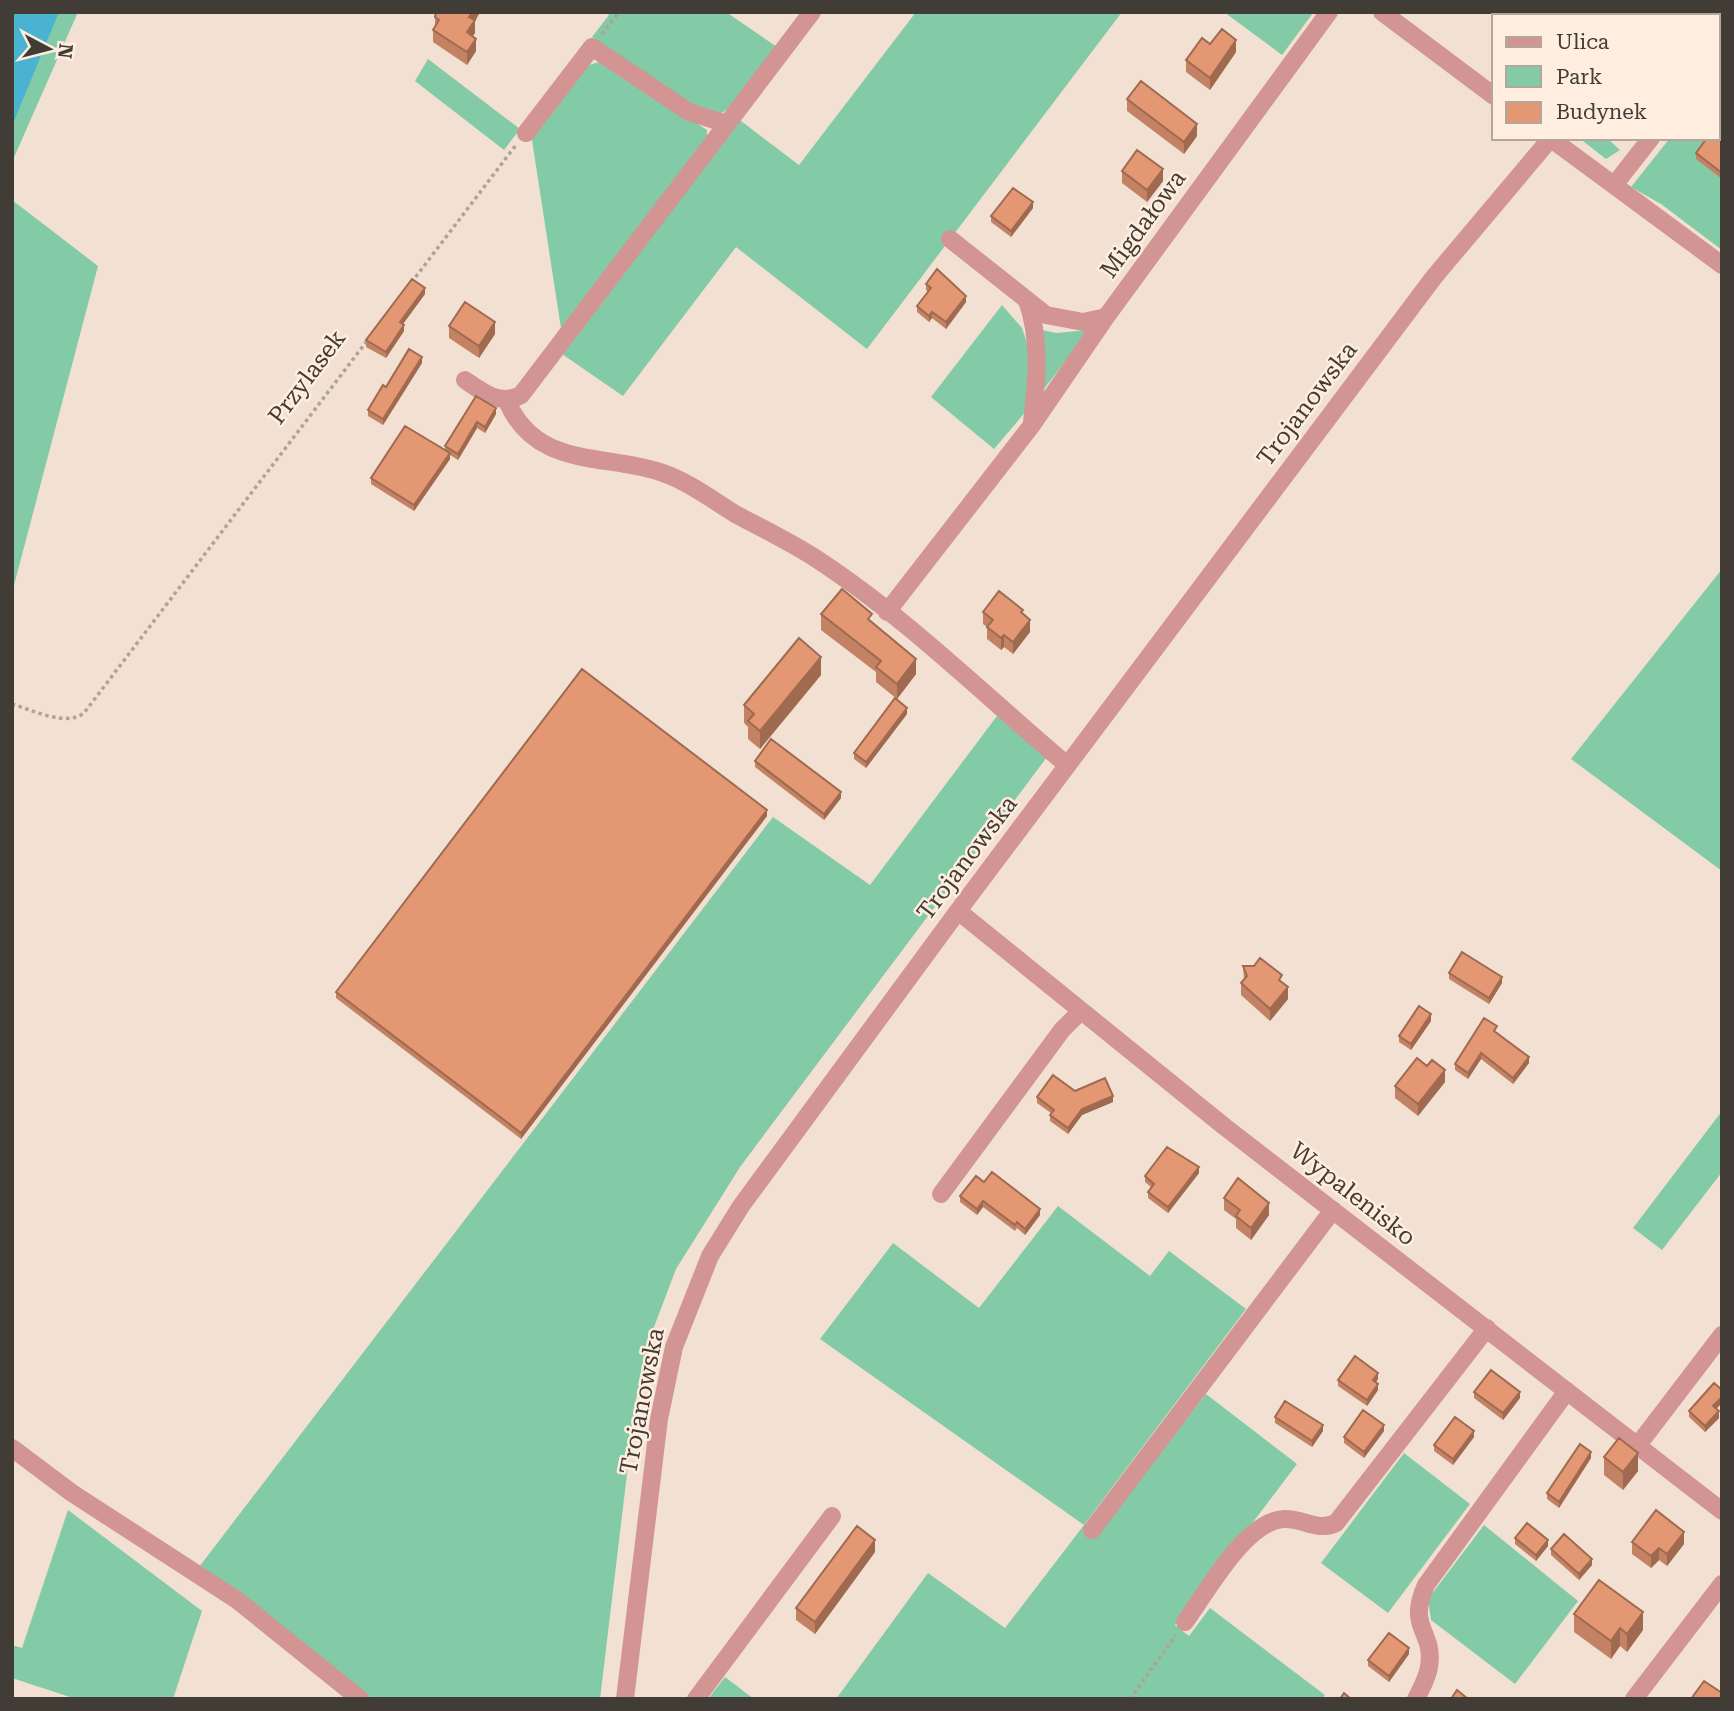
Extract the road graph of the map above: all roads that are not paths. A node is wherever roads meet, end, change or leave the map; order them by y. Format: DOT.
graph roads {
  1 [pos="811,12"];
  2 [pos="1329,12"];
  3 [pos="1382,12"];
  4 [pos="1492,94"];
  5 [pos="727,124"];
  6 [pos="526,133"];
  7 [pos="1549,140"];
  8 [pos="1554,140"];
  9 [pos="1649,140"];
  10 [pos="1615,184"];
  11 [pos="950,239"];
  12 [pos="1721,263"];
  13 [pos="1027,300"];
  14 [pos="1106,317"];
  15 [pos="465,380"];
  16 [pos="507,401"];
  17 [pos="1032,425"];
  18 [pos="887,612"];
  19 [pos="1067,765"];
  20 [pos="958,911"];
  21 [pos="1081,1011"];
  22 [pos="941,1194"];
  23 [pos="1333,1210"];
  24 [pos="1487,1328"];
  25 [pos="1722,1335"];
  26 [pos="1567,1391"];
  27 [pos="1638,1445"];
  28 [pos="12,1448"];
  29 [pos="1722,1511"];
  30 [pos="832,1516"];
  31 [pos="1092,1530"];
  32 [pos="1722,1584"];
  33 [pos="1185,1622"];
  34 [pos="360,1699"];
  35 [pos="625,1699"];
  36 [pos="696,1699"];
  37 [pos="1416,1699"];
  38 [pos="1634,1699"];
  1 -- 5 [label="street"];
  2 -- 14 [label="street, Migdałowa"];
  3 -- 4 [label="street"];
  5 -- 6 [label="street"];
  5 -- 16 [label="street"];
  7 -- 19 [label="street, Trojanowska"];
  8 -- 10 [label="street"];
  9 -- 10 [label="street"];
  10 -- 12 [label="street"];
  11 -- 13 [label="street, Migdałowa"];
  13 -- 14 [label="street, Migdałowa"];
  13 -- 17 [label="street"];
  14 -- 17 [label="street"];
  15 -- 16 [label="street"];
  16 -- 18 [label="street"];
  17 -- 18 [label="street"];
  18 -- 19 [label="street"];
  19 -- 20 [label="street, Trojanowska"];
  20 -- 21 [label="street, Wypalenisko"];
  20 -- 35 [label="street, Trojanowska"];
  21 -- 22 [label="street"];
  21 -- 23 [label="street, Wypalenisko"];
  23 -- 24 [label="street, Wypalenisko"];
  23 -- 31 [label="street"];
  24 -- 26 [label="street, Wypalenisko"];
  24 -- 33 [label="street"];
  25 -- 27 [label="street"];
  26 -- 27 [label="street, Wypalenisko"];
  26 -- 37 [label="street"];
  27 -- 29 [label="street, Wypalenisko"];
  28 -- 34 [label="street"];
  30 -- 36 [label="street"];
  32 -- 38 [label="street"];
}
